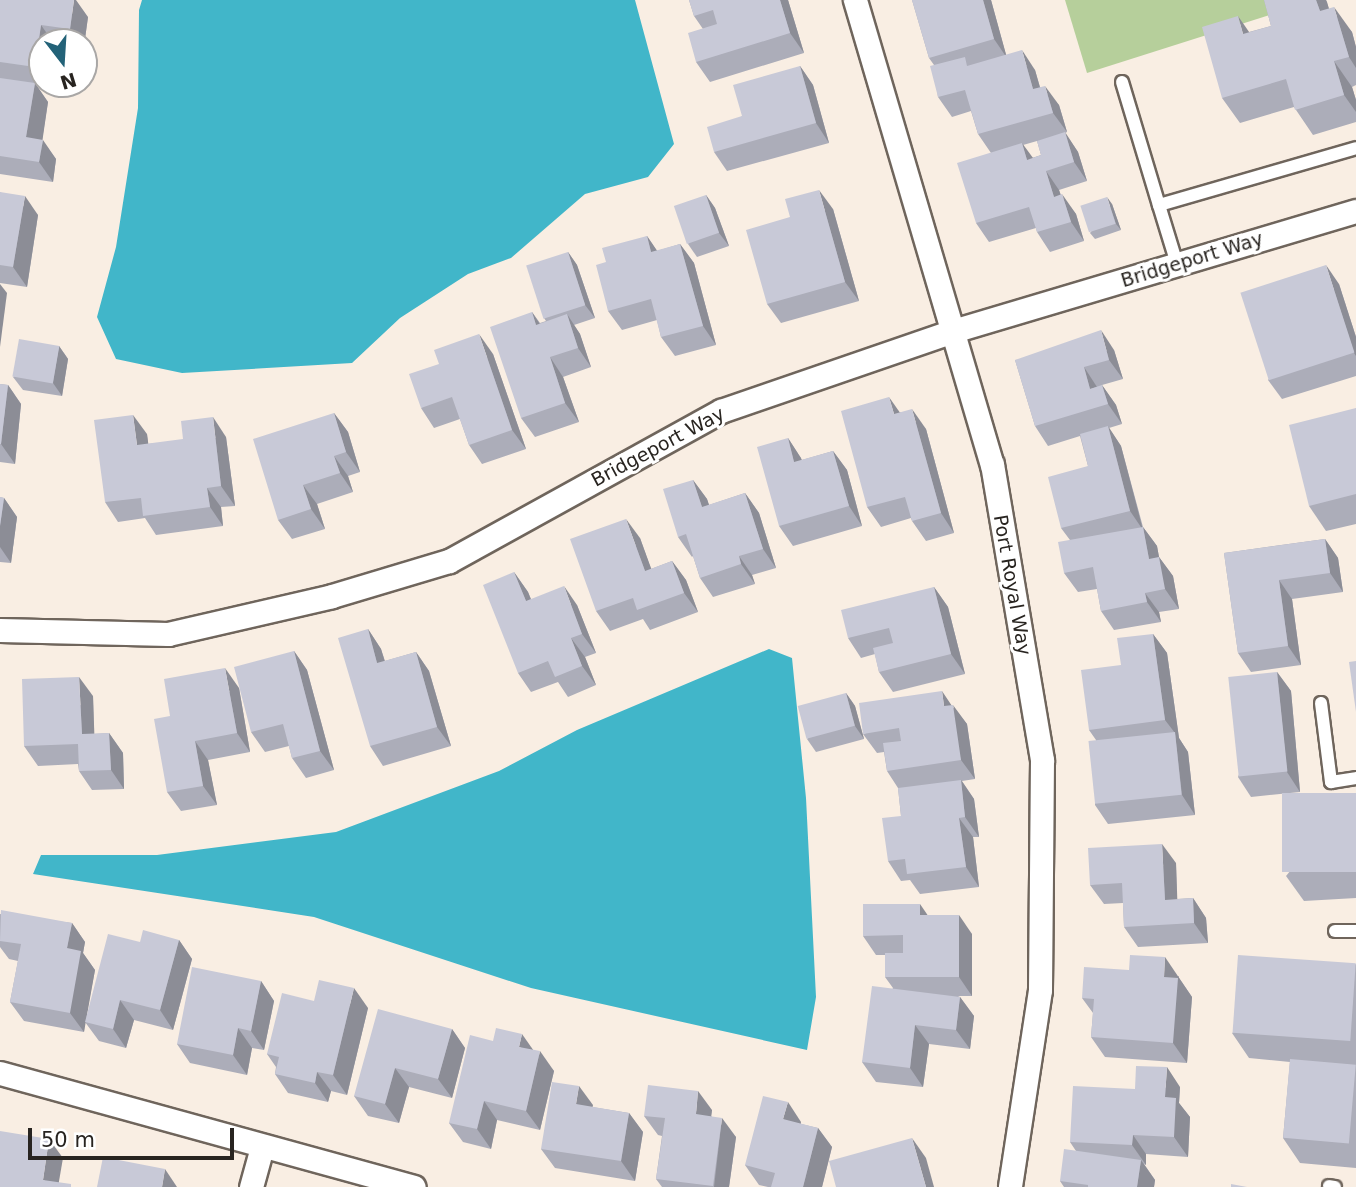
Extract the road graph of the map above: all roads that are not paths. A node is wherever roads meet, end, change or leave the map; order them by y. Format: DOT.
graph roads {
  1 [pos="855,0"];
  2 [pos="1122,82"];
  3 [pos="1356,148"];
  4 [pos="1159,205"];
  5 [pos="1356,211"];
  6 [pos="1177,264"];
  7 [pos="953,331"];
  8 [pos="0,629"];
  9 [pos="1321,703"];
  10 [pos="1356,778"];
  11 [pos="1356,930"];
  12 [pos="1335,931"];
  13 [pos="0,1073"];
  14 [pos="262,1147"];
  15 [pos="251,1187"];
  16 [pos="414,1187"];
  17 [pos="1010,1187"];
  1 -- 7 [label="street, Port Royal Way"];
  2 -- 4 [label="lane"];
  3 -- 4 [label="lane"];
  4 -- 6 [label="lane"];
  5 -- 6 [label="street, Bridgeport Way"];
  6 -- 7 [label="street, Bridgeport Way"];
  7 -- 8 [label="street, Bridgeport Way"];
  7 -- 17 [label="street, Port Royal Way"];
  9 -- 10 [label="lane"];
  11 -- 12 [label="lane"];
  13 -- 14 [label="street"];
  14 -- 15 [label="street"];
  14 -- 16 [label="street"];
}
